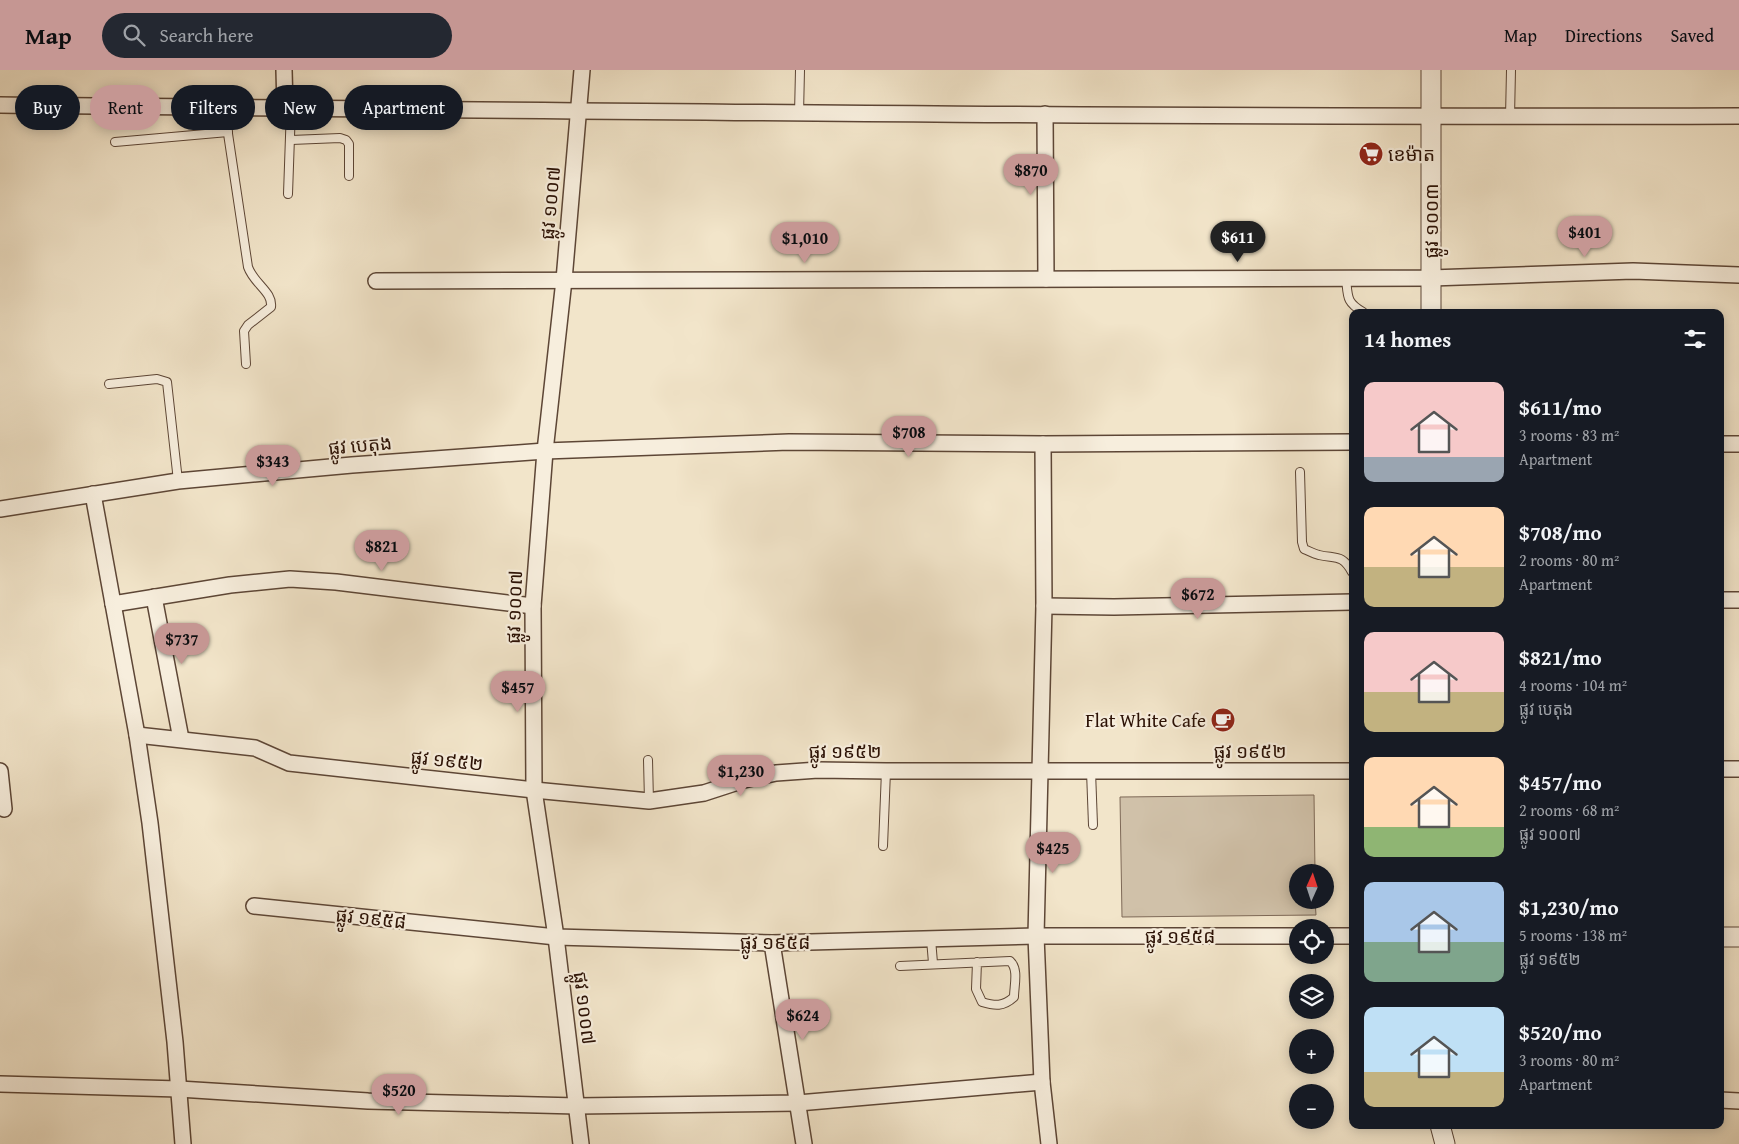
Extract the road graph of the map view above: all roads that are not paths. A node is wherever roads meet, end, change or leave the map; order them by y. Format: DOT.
graph roads {
  1 [pos="284,70"];
  2 [pos="582,70"];
  3 [pos="800,70"];
  4 [pos="1431,70"];
  5 [pos="1511,70"];
  6 [pos="286,85"];
  7 [pos="0,105"];
  8 [pos="171,107"];
  9 [pos="334,108"];
  10 [pos="578,110"];
  11 [pos="799,114"];
  12 [pos="1045,114"];
  13 [pos="1739,116"];
  14 [pos="1431,117"];
  15 [pos="1510,117"];
  16 [pos="289,130"];
  17 [pos="228,132"];
  18 [pos="290,140"];
  19 [pos="116,142"];
  20 [pos="349,176"];
  21 [pos="288,194"];
  22 [pos="1739,275"];
  23 [pos="1046,278"];
  24 [pos="1346,278"];
  25 [pos="1431,278"];
  26 [pos="564,280"];
  27 [pos="376,281"];
  28 [pos="1358,309"];
  29 [pos="1431,309"];
  30 [pos="246,364"];
  31 [pos="109,384"];
  32 [pos="1349,442"];
  33 [pos="1043,444"];
  34 [pos="1724,444"];
  35 [pos="1739,444"];
  36 [pos="545,451"];
  37 [pos="1300,472"];
  38 [pos="178,481"];
  39 [pos="93,494"];
  40 [pos="0,509"];
  41 [pos="1349,566"];
  42 [pos="154,597"];
  43 [pos="1724,600"];
  44 [pos="1739,600"];
  45 [pos="1349,602"];
  46 [pos="113,604"];
  47 [pos="532,606"];
  48 [pos="1044,606"];
  49 [pos="137,735"];
  50 [pos="181,739"];
  51 [pos="648,760"];
  52 [pos="1724,769"];
  53 [pos="1739,769"];
  54 [pos="0,771"];
  55 [pos="886,771"];
  56 [pos="1040,771"];
  57 [pos="1091,771"];
  58 [pos="1349,771"];
  59 [pos="534,790"];
  60 [pos="649,801"];
  61 [pos="4,810"];
  62 [pos="1093,825"];
  63 [pos="883,846"];
  64 [pos="254,906"];
  65 [pos="1036,936"];
  66 [pos="1289,936"];
  67 [pos="1334,936"];
  68 [pos="1349,936"];
  69 [pos="556,937"];
  70 [pos="1724,937"];
  71 [pos="1739,937"];
  72 [pos="931,939"];
  73 [pos="772,943"];
  74 [pos="977,962"];
  75 [pos="933,963"];
  76 [pos="900,966"];
  77 [pos="1042,1082"];
  78 [pos="0,1084"];
  79 [pos="178,1088"];
  80 [pos="1724,1100"];
  81 [pos="1739,1101"];
  82 [pos="798,1103"];
  83 [pos="577,1106"];
  84 [pos="1441,1129"];
  85 [pos="183,1144"];
  86 [pos="582,1144"];
  87 [pos="804,1144"];
  88 [pos="1049,1144"];
  89 [pos="1444,1144"];
  1 -- 6 [label="street"];
  2 -- 10 [label="street, ផ្លូវ ១០០៧"];
  3 -- 11 [label="lane"];
  4 -- 14 [label="street, ផ្លូវ ១០០៣"];
  5 -- 15 [label="lane"];
  7 -- 8 [label="street"];
  9 -- 10 [label="street"];
  10 -- 11 [label="street"];
  10 -- 26 [label="street, ផ្លូវ ១០០៧"];
  11 -- 12 [label="street"];
  12 -- 14 [label="street"];
  12 -- 23 [label="street"];
  13 -- 15 [label="street"];
  14 -- 15 [label="street"];
  14 -- 25 [label="street, ផ្លូវ ១០០៣"];
  16 -- 18 [label="lane"];
  17 -- 19 [label="lane"];
  17 -- 30 [label="lane"];
  18 -- 20 [label="lane"];
  18 -- 21 [label="lane"];
  22 -- 25 [label="street"];
  23 -- 24 [label="street"];
  23 -- 26 [label="street"];
  24 -- 25 [label="street"];
  24 -- 28 [label="lane"];
  25 -- 29 [label="street, ផ្លូវ ១០០៣"];
  26 -- 27 [label="street"];
  26 -- 36 [label="street, ផ្លូវ ១០០៧"];
  31 -- 38 [label="lane"];
  32 -- 33 [label="street, ផ្លូវ បេតុង"];
  33 -- 36 [label="street, ផ្លូវ បេតុង"];
  33 -- 48 [label="street"];
  34 -- 35 [label="street"];
  36 -- 38 [label="street, ផ្លូវ បេតុង"];
  36 -- 47 [label="street, ផ្លូវ ១០០៧"];
  37 -- 41 [label="lane"];
  38 -- 39 [label="street, ផ្លូវ បេតុង"];
  39 -- 40 [label="street, ផ្លូវ បេតុង"];
  39 -- 46 [label="street"];
  42 -- 46 [label="street"];
  42 -- 47 [label="street"];
  42 -- 50 [label="street"];
  43 -- 44 [label="street"];
  45 -- 48 [label="street"];
  46 -- 49 [label="street"];
  47 -- 59 [label="street, ផ្លូវ ១០០៧"];
  48 -- 56 [label="street"];
  49 -- 50 [label="street, ផ្លូវ ១៩៥២"];
  49 -- 79 [label="street"];
  50 -- 59 [label="street, ផ្លូវ ១៩៥២"];
  51 -- 60 [label="lane"];
  52 -- 53 [label="street"];
  54 -- 61 [label="street"];
  55 -- 56 [label="street, ផ្លូវ ១៩៥២"];
  55 -- 60 [label="street, ផ្លូវ ១៩៥២"];
  55 -- 63 [label="lane"];
  56 -- 57 [label="street, ផ្លូវ ១៩៥២"];
  56 -- 65 [label="street"];
  57 -- 58 [label="street, ផ្លូវ ១៩៥២"];
  57 -- 62 [label="lane"];
  59 -- 60 [label="street, ផ្លូវ ១៩៥២"];
  59 -- 69 [label="street, ផ្លូវ ១០០៧"];
  64 -- 69 [label="street, ផ្លូវ ១៩៥៨"];
  65 -- 66 [label="street, ផ្លូវ ១៩៥៨"];
  65 -- 72 [label="street, ផ្លូវ ១៩៥៨"];
  65 -- 77 [label="street"];
  67 -- 68 [label="street"];
  69 -- 73 [label="street, ផ្លូវ ១៩៥៨"];
  69 -- 83 [label="street, ផ្លូវ ១០០៧"];
  70 -- 71 [label="street"];
  72 -- 73 [label="street, ផ្លូវ ១៩៥៨"];
  72 -- 75 [label="lane"];
  73 -- 82 [label="street"];
  74 -- 74 [label="lane"];
  74 -- 75 [label="lane"];
  75 -- 76 [label="lane"];
  77 -- 82 [label="street"];
  77 -- 88 [label="street"];
  78 -- 79 [label="street"];
  79 -- 83 [label="street"];
  79 -- 85 [label="street"];
  80 -- 81 [label="street"];
  82 -- 83 [label="street"];
  82 -- 87 [label="street"];
  83 -- 86 [label="street, ផ្លូវ ១០០៧"];
  84 -- 89 [label="street"];
}
